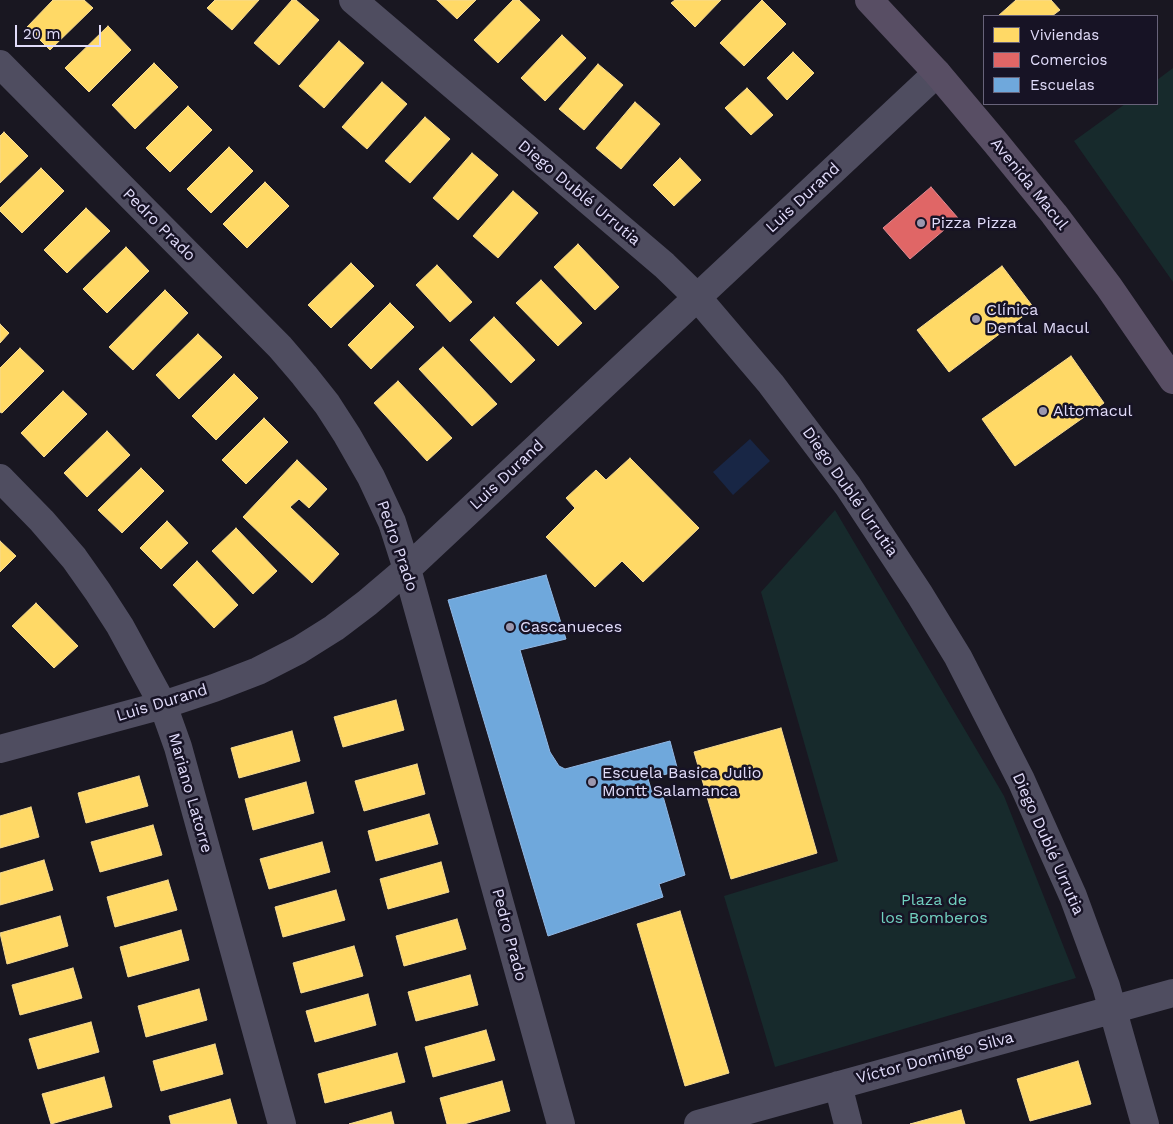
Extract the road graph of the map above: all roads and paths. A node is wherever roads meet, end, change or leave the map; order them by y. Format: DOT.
graph roads {
  1 [pos="353,0"];
  2 [pos="869,0"];
  3 [pos="0,64"];
  4 [pos="936,73"];
  5 [pos="697,297"];
  6 [pos="1173,380"];
  7 [pos="0,478"];
  8 [pos="407,569"];
  9 [pos="163,704"];
  10 [pos="0,749"];
  11 [pos="1173,992"];
  12 [pos="1113,1009"];
  13 [pos="838,1085"];
  14 [pos="282,1124"];
  15 [pos="561,1124"];
  16 [pos="698,1124"];
  17 [pos="848,1124"];
  18 [pos="1145,1124"];
  1 -- 5 [label="street, Diego Dublé Urrutia"];
  2 -- 4 [label="main road, Avenida Macul"];
  3 -- 8 [label="street, Pedro Prado"];
  4 -- 5 [label="street, Luis Durand"];
  4 -- 6 [label="main road, Avenida Macul"];
  5 -- 8 [label="street, Luis Durand"];
  5 -- 12 [label="street, Diego Dublé Urrutia"];
  7 -- 9 [label="street, Mariano Latorre"];
  8 -- 9 [label="street, Luis Durand"];
  8 -- 15 [label="street, Pedro Prado"];
  9 -- 10 [label="street, Luis Durand"];
  9 -- 14 [label="street, Mariano Latorre"];
  11 -- 12 [label="street, Víctor Domingo Silva"];
  12 -- 13 [label="street, Víctor Domingo Silva"];
  12 -- 18 [label="street, Diego Dublé Urrutia"];
  13 -- 16 [label="street, Víctor Domingo Silva"];
  13 -- 17 [label="street"];
}
